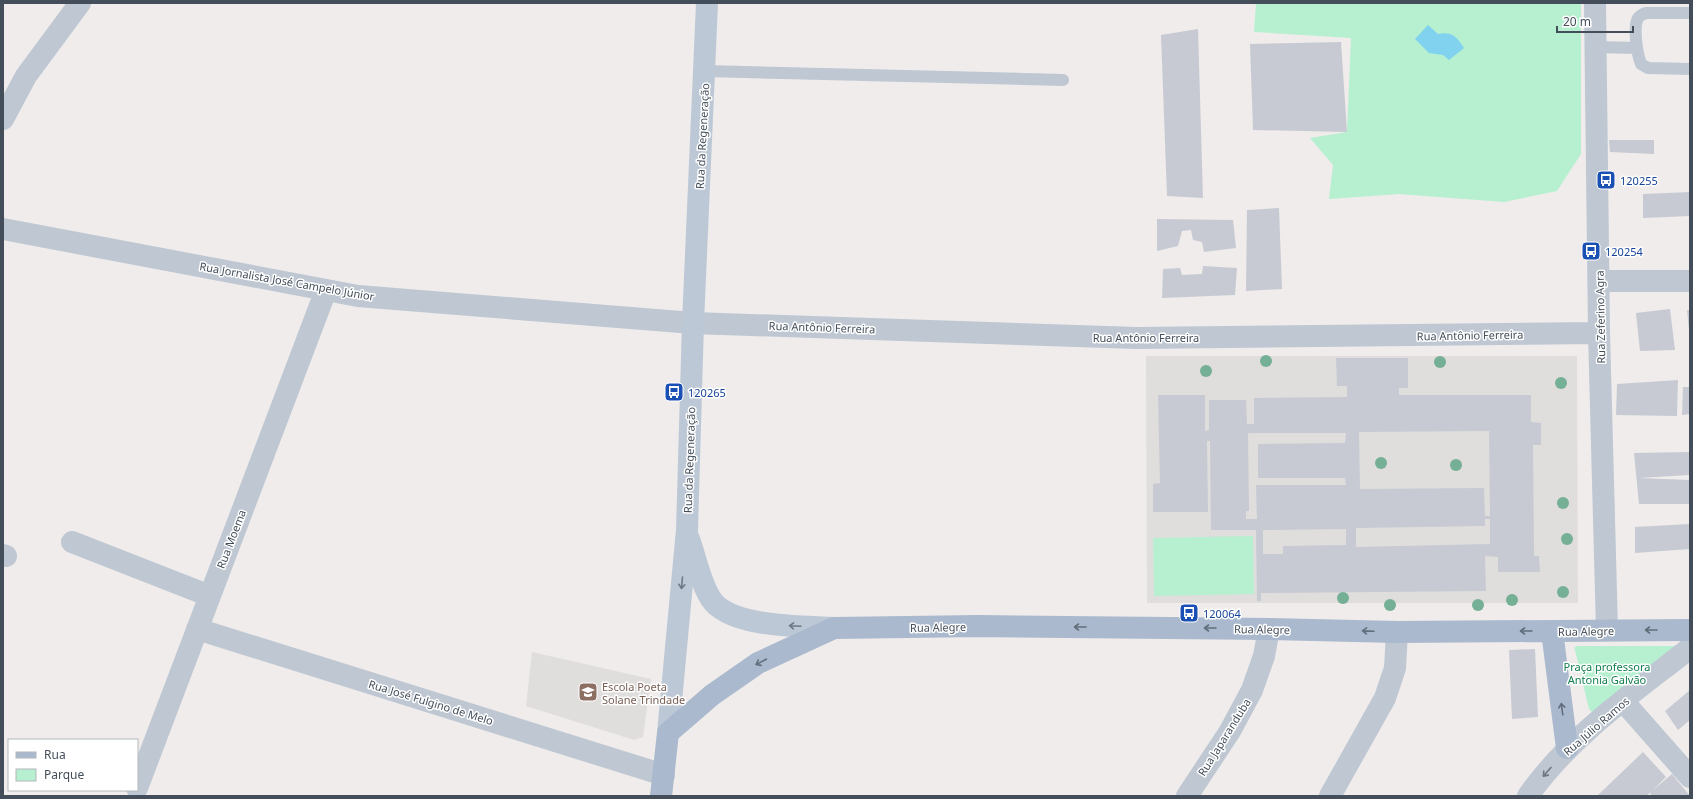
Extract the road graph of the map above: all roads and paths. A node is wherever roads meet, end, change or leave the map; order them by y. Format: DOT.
graph roads {
  1 [pos="80,3"];
  2 [pos="707,3"];
  3 [pos="1595,3"];
  4 [pos="1690,13"];
  5 [pos="1596,47"];
  6 [pos="1636,48"];
  7 [pos="1690,69"];
  8 [pos="705,71"];
  9 [pos="1063,80"];
  10 [pos="3,119"];
  11 [pos="3,229"];
  12 [pos="1599,281"];
  13 [pos="1690,281"];
  14 [pos="326,290"];
  15 [pos="693,323"];
  16 [pos="1600,333"];
  17 [pos="687,530"];
  18 [pos="72,542"];
  19 [pos="210,596"];
  20 [pos="834,628"];
  21 [pos="197,629"];
  22 [pos="1269,629"];
  23 [pos="1607,630"];
  24 [pos="1690,630"];
  25 [pos="1552,631"];
  26 [pos="1397,632"];
  27 [pos="1690,648"];
  28 [pos="1623,701"];
  29 [pos="668,733"];
  30 [pos="1567,748"];
  31 [pos="664,775"];
  32 [pos="1690,777"];
  33 [pos="138,786"];
  34 [pos="661,796"];
  35 [pos="1186,796"];
  36 [pos="1330,796"];
  37 [pos="1528,796"];
  1 -- 10 [label="street"];
  2 -- 8 [label="main road, Rua da Regeneração"];
  3 -- 5 [label="street, Rua Zeferino Agra"];
  4 -- 6 [label="lane"];
  5 -- 6 [label="lane"];
  5 -- 12 [label="street, Rua Zeferino Agra"];
  6 -- 7 [label="lane"];
  8 -- 9 [label="lane"];
  8 -- 15 [label="main road, Rua da Regeneração"];
  11 -- 14 [label="street, Rua Jornalista José Campelo Júnior"];
  12 -- 13 [label="street"];
  12 -- 16 [label="street, Rua Zeferino Agra"];
  14 -- 15 [label="street, Rua Jornalista José Campelo Júnior"];
  14 -- 19 [label="street, Rua Moema"];
  15 -- 16 [label="street, Rua Antônio Ferreira"];
  15 -- 17 [label="main road, Rua da Regeneração"];
  16 -- 23 [label="street, Rua Zeferino Agra"];
  20 -- 17 [label="main road, Rua Alegre, one-way"];
  17 -- 29 [label="main road, Rua da Regeneração, one-way"];
  18 -- 19 [label="street"];
  19 -- 21 [label="street, Rua Moema"];
  22 -- 20 [label="main road, Rua Alegre, one-way"];
  20 -- 29 [label="main road, Rua Alegre, one-way"];
  21 -- 31 [label="street, Rua José Fulgino de Melo"];
  21 -- 33 [label="street, Rua Moema"];
  26 -- 22 [label="main road, Rua Alegre, one-way"];
  22 -- 35 [label="street, Rua Japaranduba"];
  24 -- 23 [label="main road, Rua Alegre, one-way"];
  23 -- 25 [label="main road, Rua Alegre"];
  25 -- 26 [label="main road, Rua Alegre, one-way"];
  30 -- 25 [label="main road, one-way"];
  26 -- 36 [label="street"];
  27 -- 28 [label="street, Rua Júlio Ramos"];
  28 -- 30 [label="street, Rua Júlio Ramos"];
  28 -- 32 [label="street"];
  29 -- 31 [label="main road, Rua da Regeneração"];
  30 -- 37 [label="street, Rua Júlio Ramos, one-way"];
  31 -- 34 [label="main road, Rua da Regeneração"];
}
